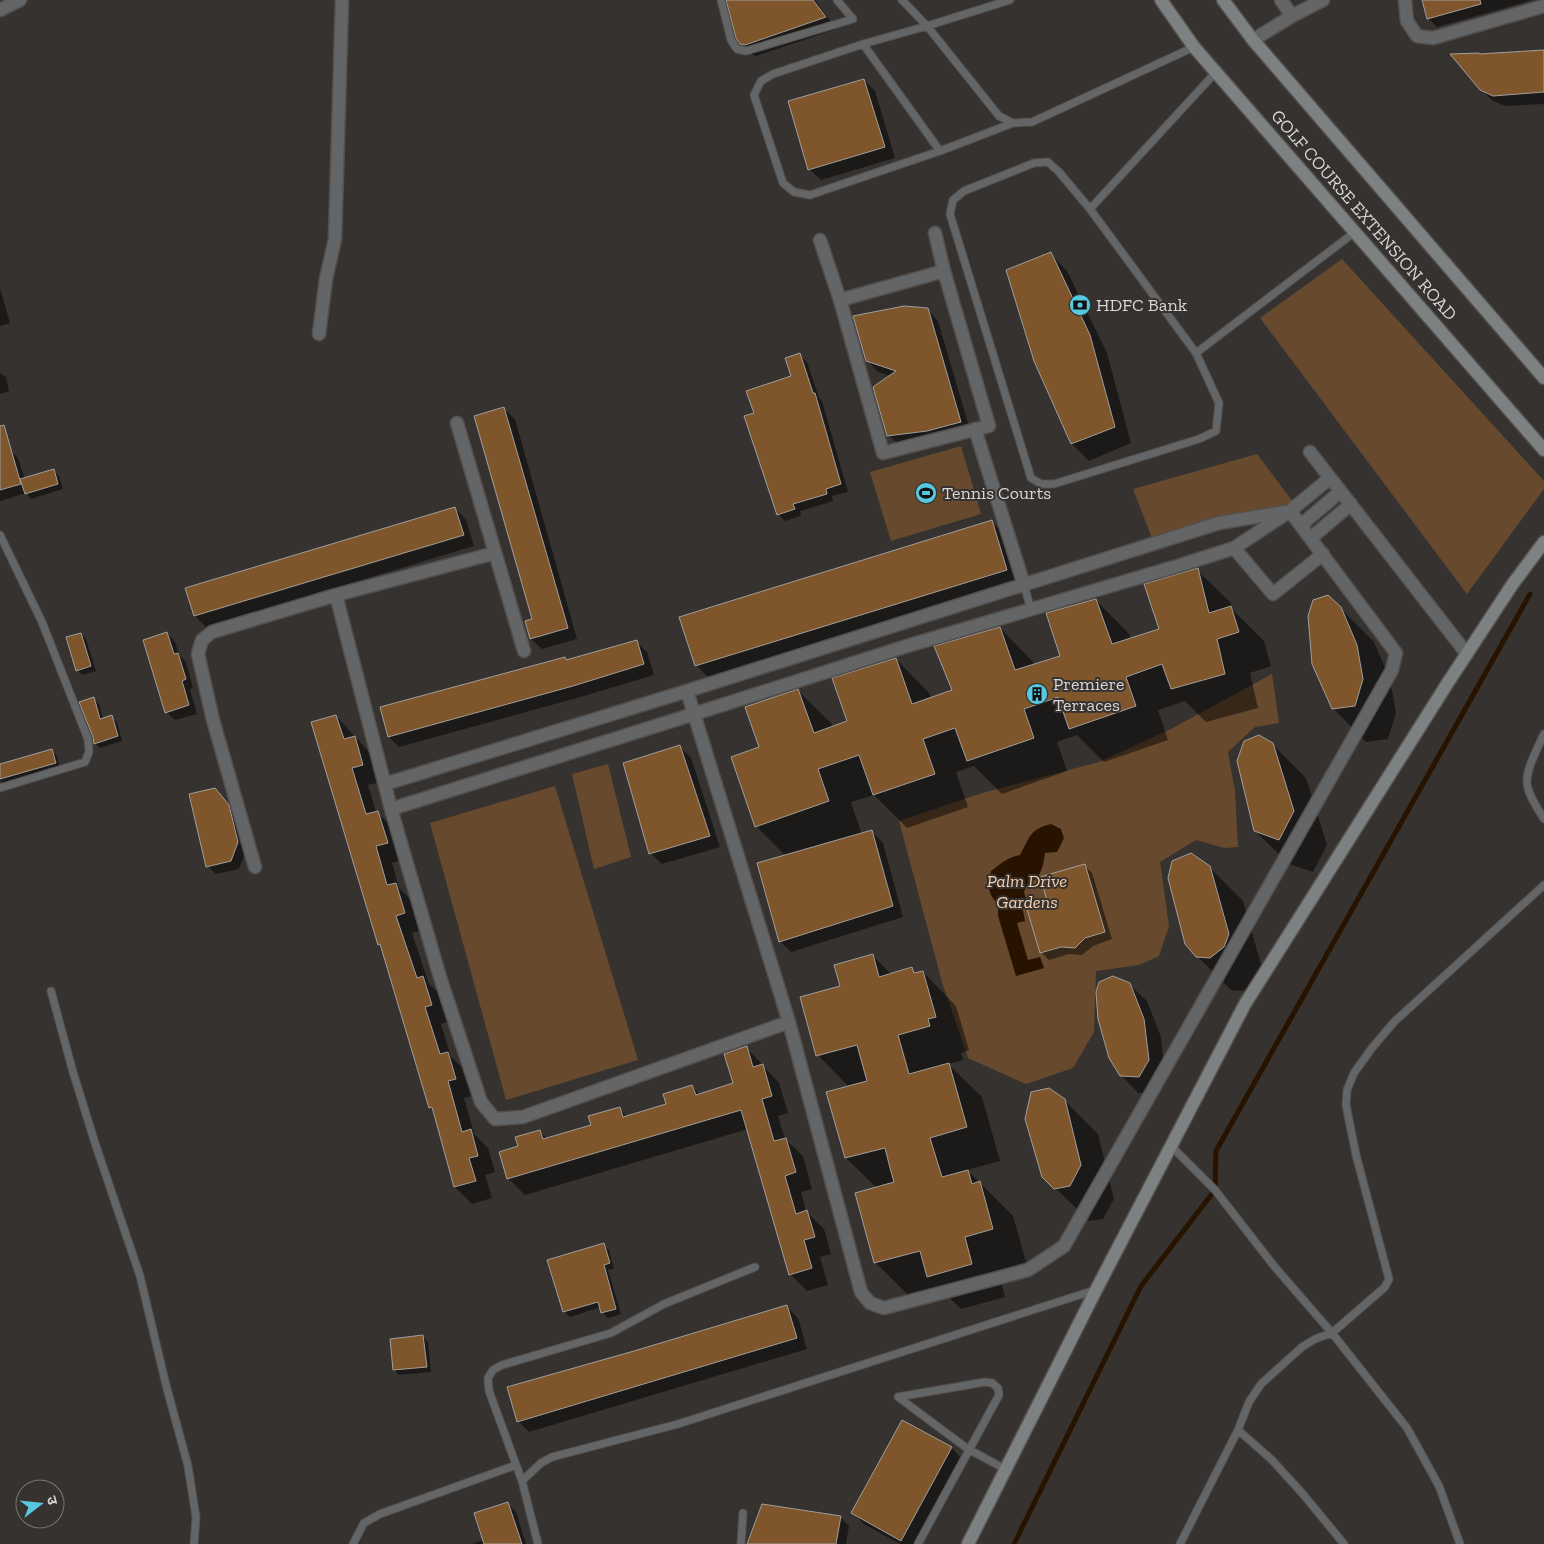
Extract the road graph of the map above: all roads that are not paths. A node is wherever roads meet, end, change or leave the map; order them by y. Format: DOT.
graph roads {
  1 [pos="20,0"];
  2 [pos="342,0"];
  3 [pos="721,0"];
  4 [pos="837,0"];
  5 [pos="902,0"];
  6 [pos="1010,0"];
  7 [pos="1161,0"];
  8 [pos="1223,0"];
  9 [pos="1282,0"];
  10 [pos="1323,0"];
  11 [pos="1405,0"];
  12 [pos="1544,6"];
  13 [pos="0,10"];
  14 [pos="1292,16"];
  15 [pos="927,26"];
  16 [pos="1254,40"];
  17 [pos="863,44"];
  18 [pos="1194,47"];
  19 [pos="1216,72"];
  20 [pos="1013,123"];
  21 [pos="940,151"];
  22 [pos="1090,209"];
  23 [pos="935,232"];
  24 [pos="1355,232"];
  25 [pos="820,240"];
  26 [pos="944,271"];
  27 [pos="840,300"];
  28 [pos="319,334"];
  29 [pos="1196,353"];
  30 [pos="1544,378"];
  31 [pos="457,423"];
  32 [pos="975,429"];
  33 [pos="1544,450"];
  34 [pos="1310,452"];
  35 [pos="1330,478"];
  36 [pos="1340,492"];
  37 [pos="1351,504"];
  38 [pos="1290,511"];
  39 [pos="1301,525"];
  40 [pos="0,535"];
  41 [pos="1310,538"];
  42 [pos="1544,542"];
  43 [pos="1234,548"];
  44 [pos="495,553"];
  45 [pos="1323,554"];
  46 [pos="1024,585"];
  47 [pos="336,595"];
  48 [pos="1031,609"];
  49 [pos="524,651"];
  50 [pos="1467,654"];
  51 [pos="687,691"];
  52 [pos="694,714"];
  53 [pos="1544,734"];
  54 [pos="385,784"];
  55 [pos="0,788"];
  56 [pos="391,809"];
  57 [pos="1544,819"];
  58 [pos="255,867"];
  59 [pos="1544,885"];
  60 [pos="52,991"];
  61 [pos="789,1022"];
  62 [pos="1171,1146"];
  63 [pos="755,1266"];
  64 [pos="1096,1290"];
  65 [pos="1332,1333"];
  66 [pos="1238,1430"];
  67 [pos="968,1449"];
  68 [pos="516,1465"];
  69 [pos="1005,1469"];
  70 [pos="522,1481"];
  71 [pos="743,1513"];
  72 [pos="194,1544"];
  73 [pos="353,1544"];
  74 [pos="538,1544"];
  75 [pos="741,1544"];
  76 [pos="918,1544"];
  77 [pos="968,1544"];
  78 [pos="1180,1544"];
  79 [pos="1344,1544"];
  80 [pos="1460,1544"];
  1 -- 13 [label="street"];
  2 -- 28 [label="street"];
  3 -- 4 [label="lane"];
  5 -- 15 [label="lane"];
  6 -- 15 [label="lane"];
  7 -- 18 [label="street, GOLF COURSE EXTENSION ROAD"];
  8 -- 16 [label="street, GOLF COURSE EXTENSION ROAD"];
  9 -- 14 [label="street"];
  10 -- 14 [label="street"];
  11 -- 12 [label="street"];
  14 -- 16 [label="street"];
  15 -- 17 [label="lane"];
  15 -- 20 [label="lane"];
  16 -- 30 [label="street, GOLF COURSE EXTENSION ROAD"];
  17 -- 21 [label="lane"];
  17 -- 21 [label="lane"];
  18 -- 19 [label="street, GOLF COURSE EXTENSION ROAD"];
  18 -- 20 [label="lane"];
  19 -- 22 [label="lane"];
  19 -- 24 [label="street, GOLF COURSE EXTENSION ROAD"];
  20 -- 21 [label="lane"];
  22 -- 29 [label="lane"];
  22 -- 29 [label="lane"];
  23 -- 26 [label="street"];
  24 -- 29 [label="lane"];
  24 -- 33 [label="street, GOLF COURSE EXTENSION ROAD"];
  25 -- 27 [label="street"];
  26 -- 27 [label="street"];
  26 -- 32 [label="street"];
  27 -- 32 [label="street"];
  31 -- 44 [label="street"];
  32 -- 46 [label="street"];
  34 -- 35 [label="street"];
  35 -- 36 [label="street"];
  35 -- 38 [label="street"];
  36 -- 37 [label="street"];
  36 -- 39 [label="street"];
  37 -- 41 [label="street"];
  37 -- 50 [label="street"];
  38 -- 39 [label="street"];
  38 -- 43 [label="street"];
  38 -- 46 [label="street"];
  39 -- 41 [label="street"];
  40 -- 55 [label="lane"];
  41 -- 45 [label="street"];
  42 -- 50 [label="street"];
  43 -- 45 [label="street"];
  43 -- 48 [label="street"];
  44 -- 47 [label="street"];
  44 -- 49 [label="street"];
  45 -- 61 [label="street"];
  46 -- 48 [label="lane"];
  46 -- 51 [label="street"];
  47 -- 54 [label="street"];
  47 -- 58 [label="street"];
  48 -- 52 [label="street"];
  50 -- 62 [label="street"];
  51 -- 52 [label="street"];
  51 -- 54 [label="street"];
  52 -- 56 [label="street"];
  52 -- 61 [label="street"];
  53 -- 57 [label="lane"];
  54 -- 56 [label="street"];
  56 -- 61 [label="street"];
  59 -- 65 [label="lane"];
  60 -- 72 [label="lane"];
  62 -- 64 [label="street"];
  62 -- 65 [label="lane"];
  63 -- 68 [label="lane"];
  64 -- 69 [label="street"];
  64 -- 70 [label="lane"];
  65 -- 66 [label="lane"];
  65 -- 80 [label="lane"];
  66 -- 78 [label="lane"];
  66 -- 79 [label="lane"];
  67 -- 67 [label="lane"];
  67 -- 69 [label="lane"];
  67 -- 76 [label="lane"];
  68 -- 70 [label="lane"];
  68 -- 73 [label="lane"];
  69 -- 77 [label="street"];
  70 -- 74 [label="lane"];
  71 -- 75 [label="lane"];
}
